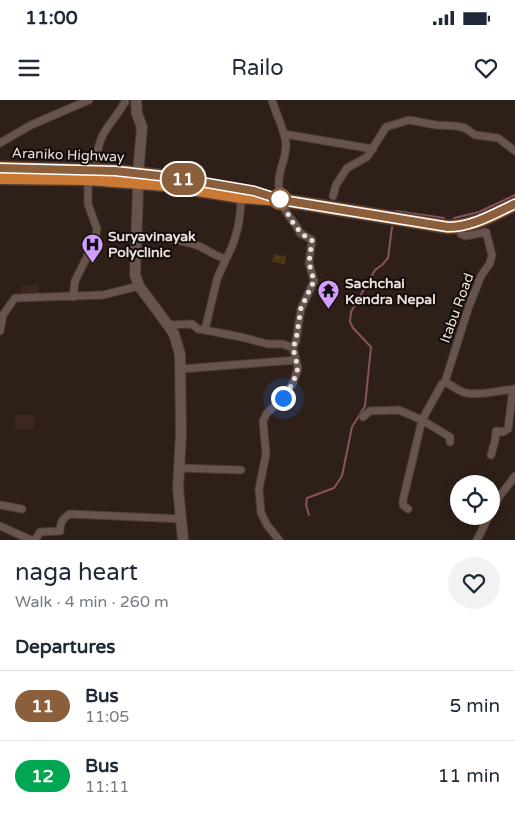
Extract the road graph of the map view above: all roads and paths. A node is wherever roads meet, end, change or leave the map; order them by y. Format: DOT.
graph roads {
  1 [pos="89,100"];
  2 [pos="272,100"];
  3 [pos="130,101"];
  4 [pos="284,134"];
  5 [pos="0,143"];
  6 [pos="373,149"];
  7 [pos="515,151"];
  8 [pos="96,160"];
  9 [pos="0,168"];
  10 [pos="0,178"];
  11 [pos="139,178"];
  12 [pos="88,179"];
  13 [pos="334,196"];
  14 [pos="241,197"];
  15 [pos="282,200"];
  16 [pos="515,204"];
  17 [pos="459,227"];
  18 [pos="138,235"];
  19 [pos="226,259"];
  20 [pos="139,286"];
  21 [pos="73,297"];
  22 [pos="168,325"];
  23 [pos="205,330"];
  24 [pos="0,331"];
  25 [pos="293,348"];
  26 [pos="296,360"];
  27 [pos="182,369"];
  28 [pos="445,382"];
  29 [pos="514,389"];
  30 [pos="362,417"];
  31 [pos="422,420"];
  32 [pos="450,442"];
  33 [pos="491,455"];
  34 [pos="179,468"];
  35 [pos="242,470"];
  36 [pos="515,476"];
  37 [pos="500,496"];
  38 [pos="0,505"];
  39 [pos="22,509"];
  40 [pos="408,509"];
  41 [pos="182,519"];
  42 [pos="485,525"];
  43 [pos="0,526"];
  44 [pos="26,539"];
  45 [pos="35,540"];
  46 [pos="183,540"];
  47 [pos="279,540"];
  48 [pos="477,540"];
  1 -- 5 [label="street"];
  2 -- 4 [label="street"];
  3 -- 8 [label="street"];
  3 -- 11 [label="main road"];
  4 -- 6 [label="street"];
  4 -- 15 [label="street"];
  6 -- 7 [label="street"];
  6 -- 13 [label="street"];
  9 -- 11 [label="highway, Araniko Highway"];
  10 -- 12 [label="highway, Araniko Highway"];
  11 -- 12 [label="highway, Araniko Highway"];
  11 -- 14 [label="highway, Araniko Highway"];
  11 -- 15 [label="highway, Araniko Highway"];
  11 -- 18 [label="main road"];
  12 -- 21 [label="street"];
  14 -- 15 [label="highway, Araniko Highway"];
  14 -- 19 [label="street"];
  15 -- 17 [label="highway, Araniko Highway"];
  15 -- 25 [label="street"];
  16 -- 17 [label="highway, Araniko Highway"];
  17 -- 28 [label="street, Itabu Road"];
  18 -- 19 [label="street"];
  18 -- 20 [label="main road"];
  19 -- 23 [label="street"];
  20 -- 21 [label="street"];
  20 -- 22 [label="main road"];
  21 -- 24 [label="street"];
  22 -- 23 [label="street"];
  22 -- 27 [label="main road"];
  23 -- 25 [label="street"];
  25 -- 26 [label="street"];
  26 -- 27 [label="street"];
  26 -- 47 [label="street"];
  27 -- 34 [label="main road"];
  28 -- 29 [label="street"];
  28 -- 31 [label="street"];
  29 -- 33 [label="street"];
  30 -- 31 [label="street"];
  31 -- 32 [label="street"];
  31 -- 40 [label="street"];
  34 -- 35 [label="street"];
  34 -- 41 [label="main road"];
  36 -- 37 [label="street"];
  38 -- 39 [label="street"];
  41 -- 45 [label="street"];
  41 -- 46 [label="main road"];
  42 -- 48 [label="street"];
  43 -- 44 [label="street"];
}
